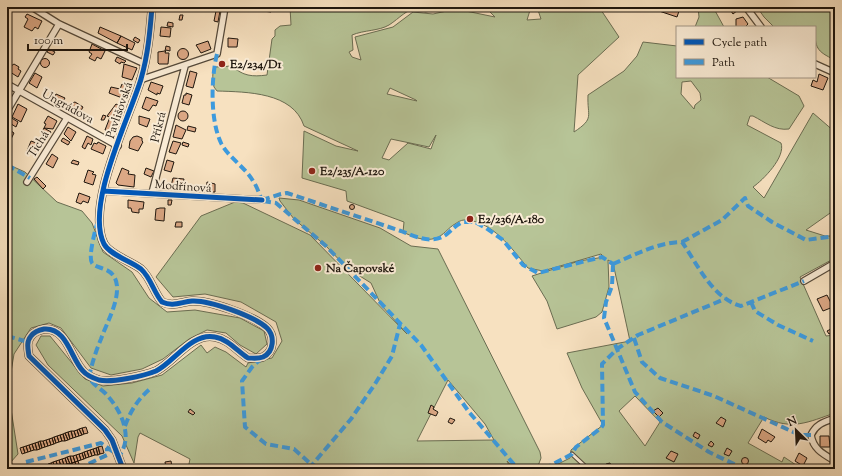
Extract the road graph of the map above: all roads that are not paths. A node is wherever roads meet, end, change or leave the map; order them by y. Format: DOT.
graph roads {
  1 [pos="32,7"];
  2 [pos="152,7"];
  3 [pos="225,7"];
  4 [pos="746,7"];
  5 [pos="59,24"];
  6 [pos="760,26"];
  7 [pos="145,64"];
  8 [pos="816,64"];
  9 [pos="185,66"];
  10 [pos="835,73"];
  11 [pos="140,80"];
  12 [pos="7,84"];
  13 [pos="18,91"];
  14 [pos="7,112"];
  15 [pos="67,118"];
  16 [pos="118,146"];
  17 [pos="27,182"];
  18 [pos="103,191"];
  19 [pos="152,193"];
  20 [pos="262,200"];
  21 [pos="835,263"];
  22 [pos="804,281"];
  23 [pos="835,418"];
  24 [pos="572,454"];
  25 [pos="835,461"];
  26 [pos="123,469"];
  27 [pos="588,469"];
  1 -- 5 [label="street"];
  2 -- 7 [label="street, Pavlišovská"];
  3 -- 9 [label="street"];
  4 -- 6 [label="street"];
  5 -- 7 [label="street"];
  5 -- 13 [label="street"];
  7 -- 11 [label="street, Pavlišovská"];
  8 -- 10 [label="street"];
  9 -- 11 [label="street"];
  9 -- 19 [label="street, Příkrá"];
  11 -- 16 [label="street, Pavlišovská"];
  12 -- 13 [label="street, Ungrádova"];
  13 -- 14 [label="street"];
  13 -- 15 [label="street, Ungrádova"];
  15 -- 16 [label="street, Ungrádova"];
  15 -- 17 [label="street, Tichá"];
  16 -- 18 [label="street, Pavlišovská"];
  18 -- 19 [label="street, Modřínová"];
  18 -- 26 [label="street, Pavlišovská"];
  19 -- 20 [label="street, Modřínová"];
  21 -- 22 [label="street"];
  23 -- 25 [label="street"];
  24 -- 27 [label="lane"];
}
